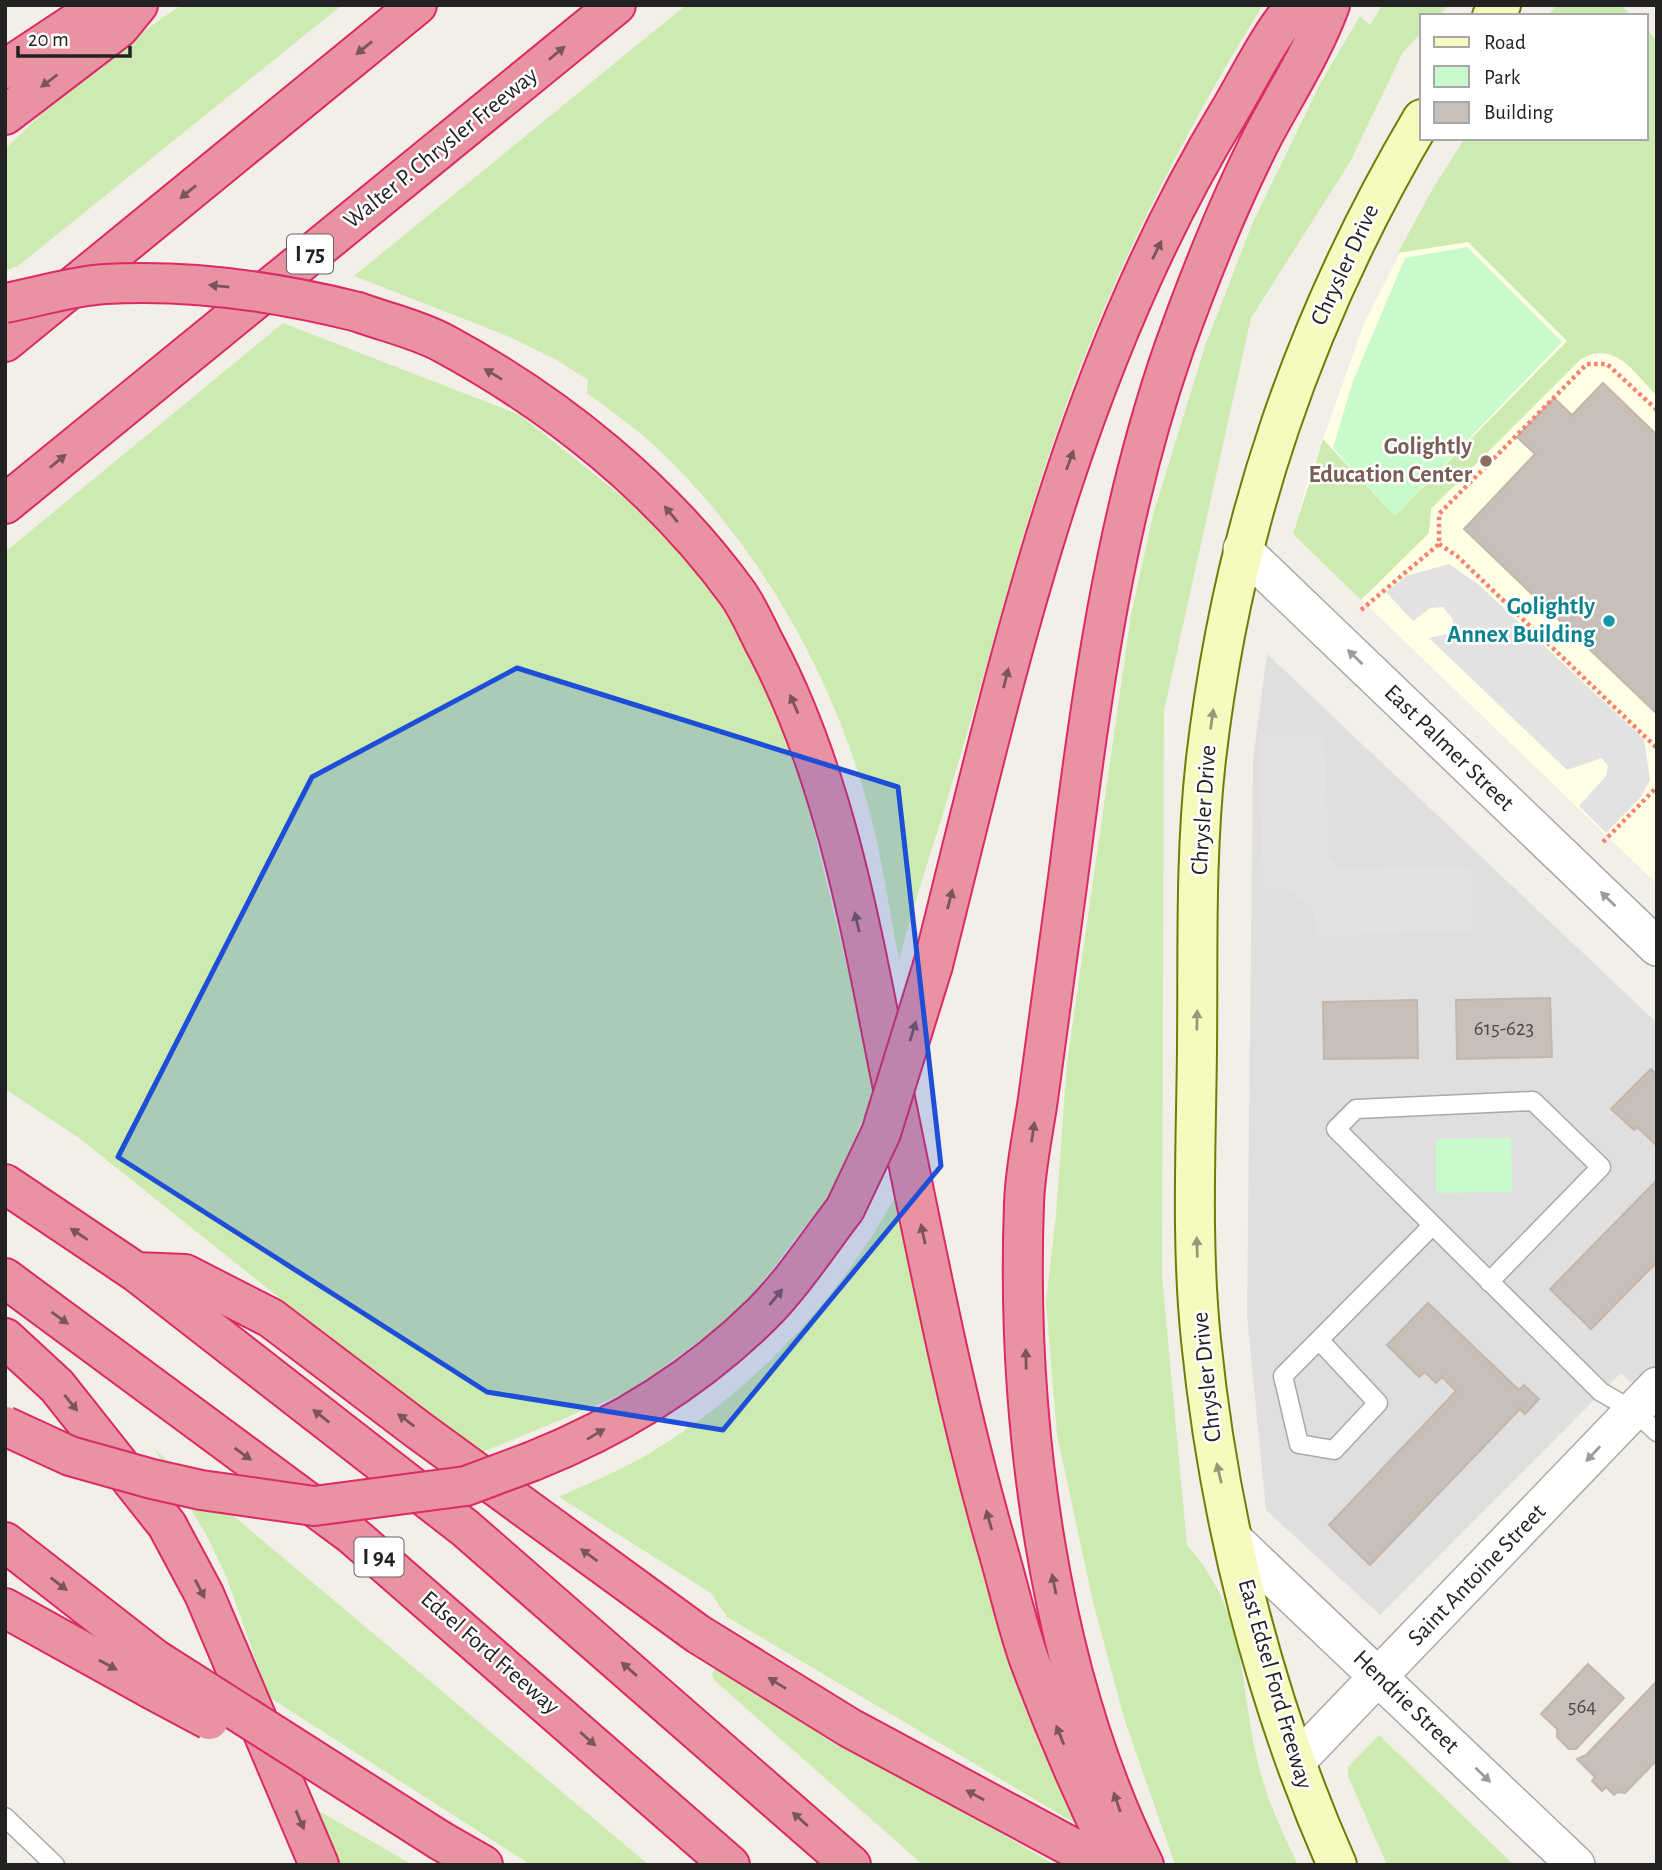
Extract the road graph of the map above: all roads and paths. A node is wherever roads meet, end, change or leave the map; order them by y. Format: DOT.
graph roads {
  1 [pos="103,5"];
  2 [pos="138,5"];
  3 [pos="417,5"];
  4 [pos="616,5"];
  5 [pos="1297,5"];
  6 [pos="1330,5"];
  7 [pos="5,69"];
  8 [pos="5,115"];
  9 [pos="1420,122"];
  10 [pos="5,303"];
  11 [pos="5,342"];
  12 [pos="1657,410"];
  13 [pos="5,504"];
  14 [pos="1439,544"];
  15 [pos="1242,549"];
  16 [pos="1361,610"];
  17 [pos="1657,748"];
  18 [pos="1657,787"];
  19 [pos="1603,842"];
  20 [pos="1657,947"];
  21 [pos="5,1184"];
  22 [pos="1431,1227"];
  23 [pos="136,1272"];
  24 [pos="5,1278"];
  25 [pos="1489,1282"];
  26 [pos="5,1338"];
  27 [pos="1319,1340"];
  28 [pos="1649,1410"];
  29 [pos="5,1426"];
  30 [pos="1234,1540"];
  31 [pos="5,1542"];
  32 [pos="5,1608"];
  33 [pos="153,1674"];
  34 [pos="1380,1677"];
  35 [pos="1296,1762"];
  36 [pos="5,1817"];
  37 [pos="55,1865"];
  38 [pos="319,1865"];
  39 [pos="483,1865"];
  40 [pos="730,1865"];
  41 [pos="851,1865"];
  42 [pos="1105,1865"];
  43 [pos="1118,1865"];
  44 [pos="1144,1865"];
  45 [pos="1337,1865"];
  46 [pos="1576,1865"];
  1 -- 7 [label="highway"];
  2 -- 8 [label="highway, one-way"];
  3 -- 11 [label="highway, one-way"];
  13 -- 4 [label="highway, Walter P. Chrysler Freeway / I 75, one-way"];
  29 -- 5 [label="highway, one-way, bridge"];
  44 -- 6 [label="highway, one-way"];
  9 -- 15 [label="street, Chrysler Drive"];
  43 -- 10 [label="highway, one-way, bridge"];
  12 -- 14 [label="path"];
  14 -- 16 [label="path"];
  14 -- 17 [label="path"];
  20 -- 15 [label="street, East Palmer Street, one-way"];
  30 -- 15 [label="street, Chrysler Drive, one-way"];
  18 -- 19 [label="path"];
  23 -- 21 [label="highway, one-way"];
  22 -- 25 [label="lane"];
  22 -- 25 [label="lane"];
  22 -- 27 [label="lane"];
  41 -- 23 [label="highway, one-way"];
  42 -- 23 [label="highway, one-way"];
  24 -- 40 [label="highway, Edsel Ford Freeway / I 94, one-way"];
  25 -- 28 [label="lane"];
  26 -- 38 [label="highway, one-way"];
  27 -- 27 [label="lane"];
  28 -- 34 [label="street, Saint Antoine Street, one-way"];
  30 -- 34 [label="street, Hendrie Street"];
  30 -- 35 [label="street, East Edsel Ford Freeway"];
  31 -- 33 [label="highway, one-way"];
  32 -- 33 [label="highway, one-way"];
  33 -- 39 [label="highway, bridge"];
  34 -- 35 [label="street, Saint Antoine Street"];
  34 -- 46 [label="street, Hendrie Street, one-way"];
  35 -- 45 [label="street, East Edsel Ford Freeway"];
  36 -- 37 [label="lane"];
}
